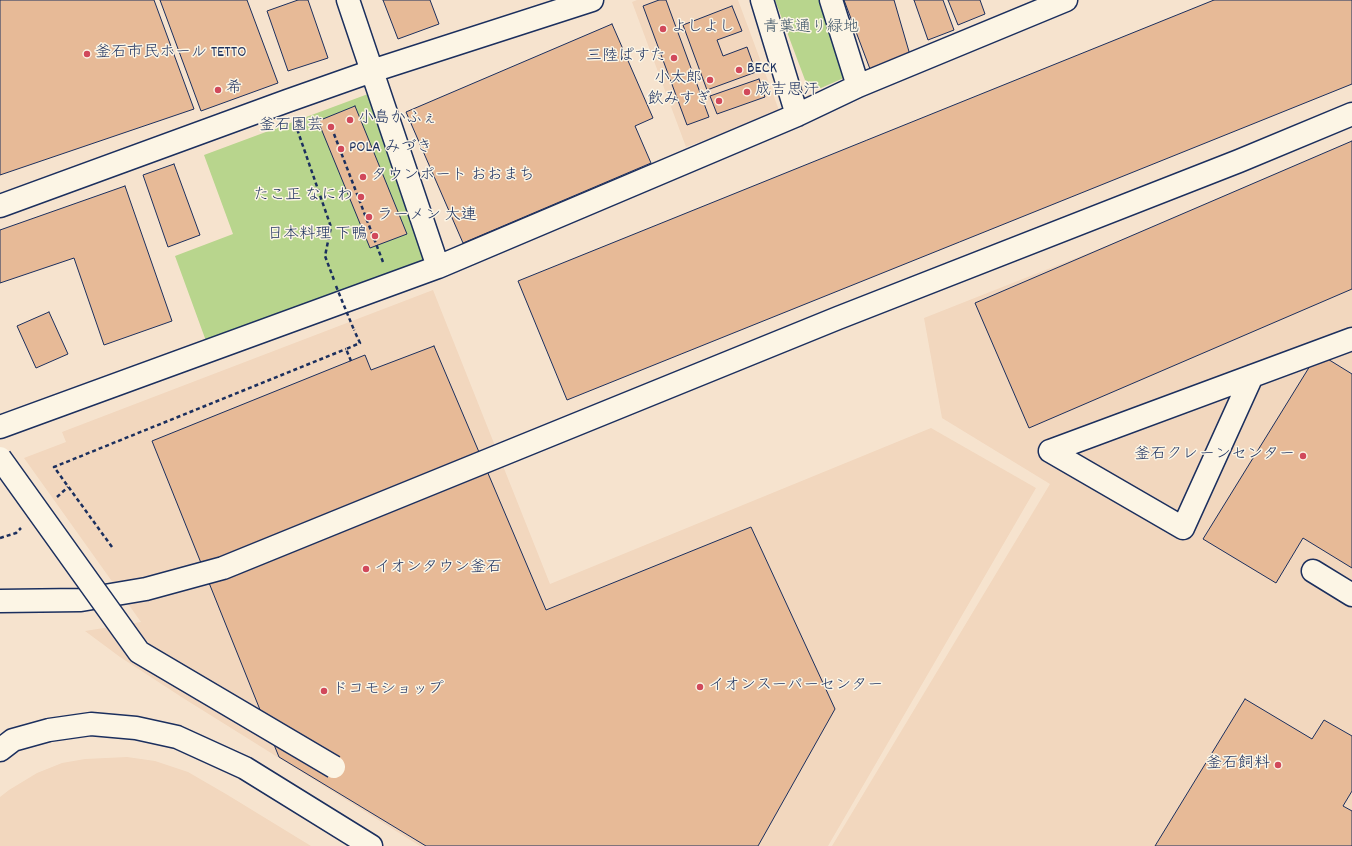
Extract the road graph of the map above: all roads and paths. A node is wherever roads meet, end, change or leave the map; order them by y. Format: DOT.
graph roads {
  1 [pos="348,0"];
  2 [pos="592,0"];
  3 [pos="762,0"];
  4 [pos="831,0"];
  5 [pos="1066,0"];
  6 [pos="372,71"];
  7 [pos="858,86"];
  8 [pos="287,101"];
  9 [pos="1352,114"];
  10 [pos="797,115"];
  11 [pos="334,134"];
  12 [pos="0,206"];
  13 [pos="384,267"];
  14 [pos="438,267"];
  15 [pos="1352,339"];
  16 [pos="346,349"];
  17 [pos="351,361"];
  18 [pos="1252,376"];
  19 [pos="0,427"];
  20 [pos="0,458"];
  21 [pos="112,547"];
  22 [pos="1313,571"];
  23 [pos="1352,595"];
  24 [pos="0,601"];
  25 [pos="0,750"];
  26 [pos="334,767"];
  27 [pos="371,846"];
  1 -- 6 [label="street"];
  2 -- 6 [label="street"];
  3 -- 10 [label="street"];
  4 -- 7 [label="street"];
  5 -- 7 [label="street"];
  6 -- 8 [label="street"];
  6 -- 14 [label="street"];
  7 -- 10 [label="street"];
  8 -- 12 [label="street"];
  8 -- 16 [label="path, bridge"];
  9 -- 24 [label="street"];
  10 -- 14 [label="street"];
  11 -- 13 [label="path"];
  14 -- 19 [label="street"];
  15 -- 18 [label="street"];
  16 -- 17 [label="path"];
  16 -- 21 [label="path"];
  18 -- 18 [label="street"];
  20 -- 26 [label="street, bridge"];
  22 -- 23 [label="street"];
  25 -- 27 [label="street"];
}
